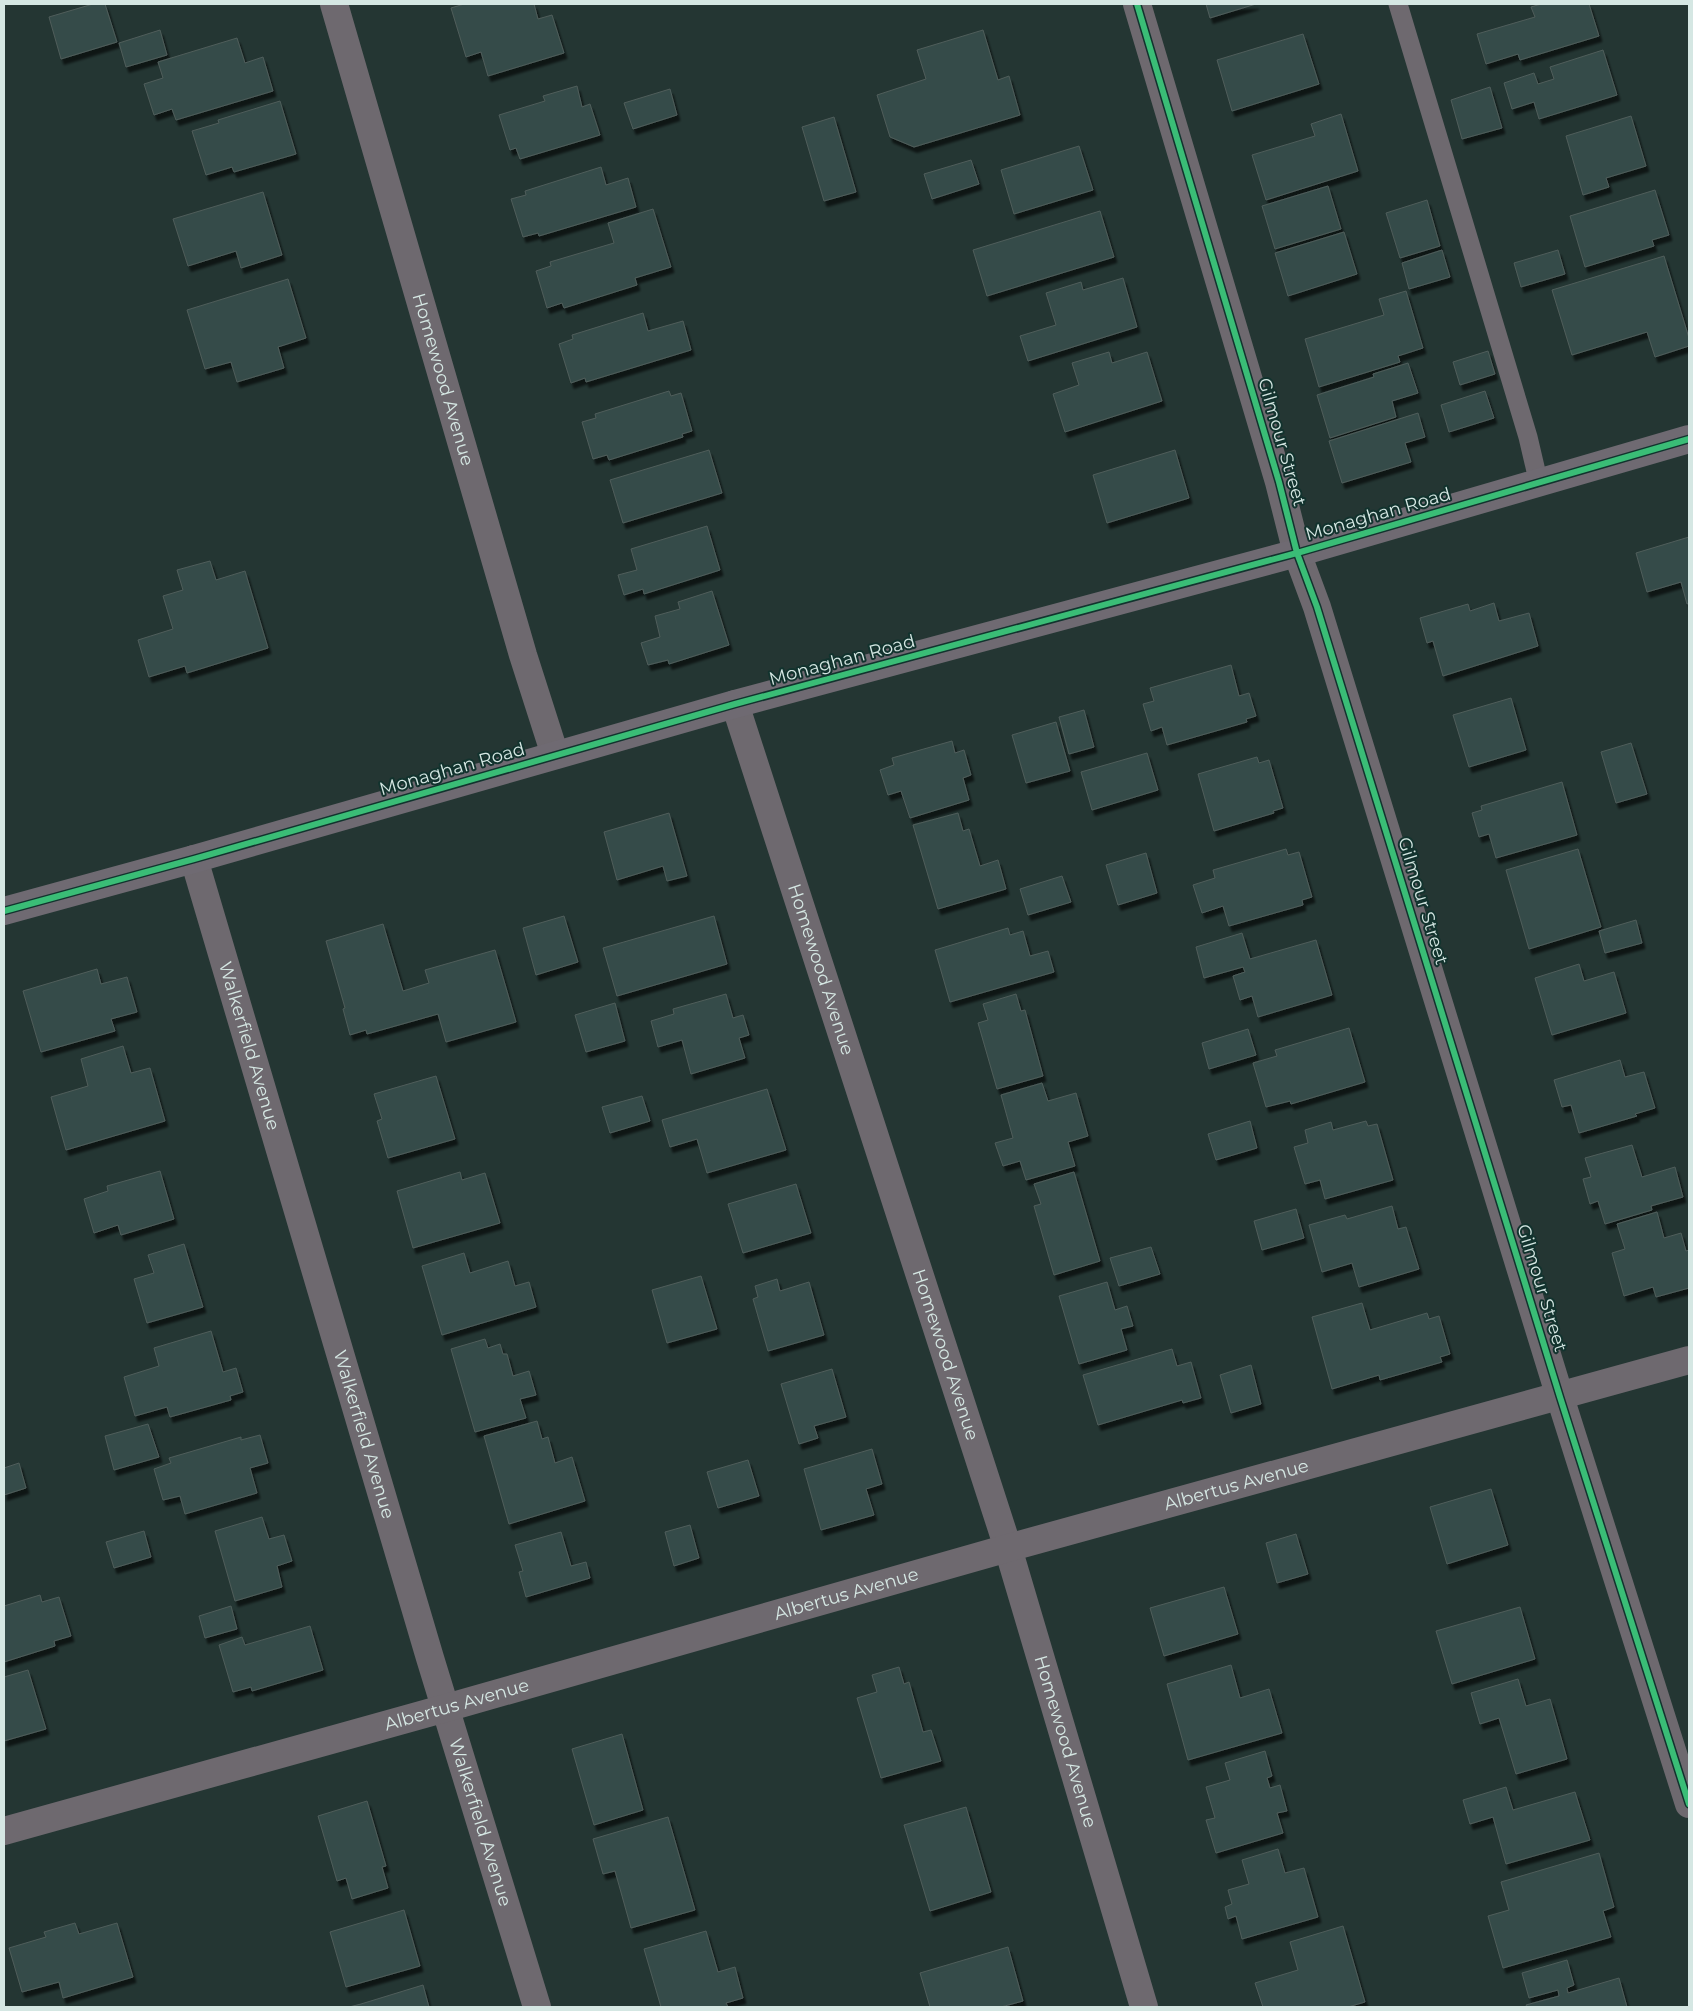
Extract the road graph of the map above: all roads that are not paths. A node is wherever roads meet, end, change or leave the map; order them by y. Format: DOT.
graph roads {
  1 [pos="334,4"];
  2 [pos="1137,4"];
  3 [pos="1398,4"];
  4 [pos="1689,439"];
  5 [pos="1539,484"];
  6 [pos="1297,553"];
  7 [pos="736,704"];
  8 [pos="555,755"];
  9 [pos="194,859"];
  10 [pos="4,911"];
  11 [pos="1689,1360"];
  12 [pos="1560,1397"];
  13 [pos="1008,1548"];
  14 [pos="446,1708"];
  15 [pos="1689,1804"];
  16 [pos="4,1831"];
  17 [pos="537,2007"];
  18 [pos="1144,2007"];
  1 -- 8 [label="street, Homewood Avenue"];
  2 -- 6 [label="street, Gilmour Street"];
  3 -- 5 [label="lane"];
  4 -- 5 [label="main road, Monaghan Road"];
  5 -- 6 [label="main road, Monaghan Road"];
  6 -- 7 [label="main road, Monaghan Road"];
  6 -- 12 [label="street, Gilmour Street"];
  7 -- 8 [label="main road, Monaghan Road"];
  7 -- 13 [label="street, Homewood Avenue"];
  8 -- 9 [label="main road, Monaghan Road"];
  9 -- 10 [label="main road, Monaghan Road"];
  9 -- 14 [label="street, Walkerfield Avenue"];
  11 -- 12 [label="street, Albertus Avenue"];
  12 -- 13 [label="street, Albertus Avenue"];
  12 -- 15 [label="street, Gilmour Street"];
  13 -- 14 [label="street, Albertus Avenue"];
  13 -- 18 [label="street, Homewood Avenue"];
  14 -- 16 [label="street, Albertus Avenue"];
  14 -- 17 [label="street, Walkerfield Avenue"];
}
